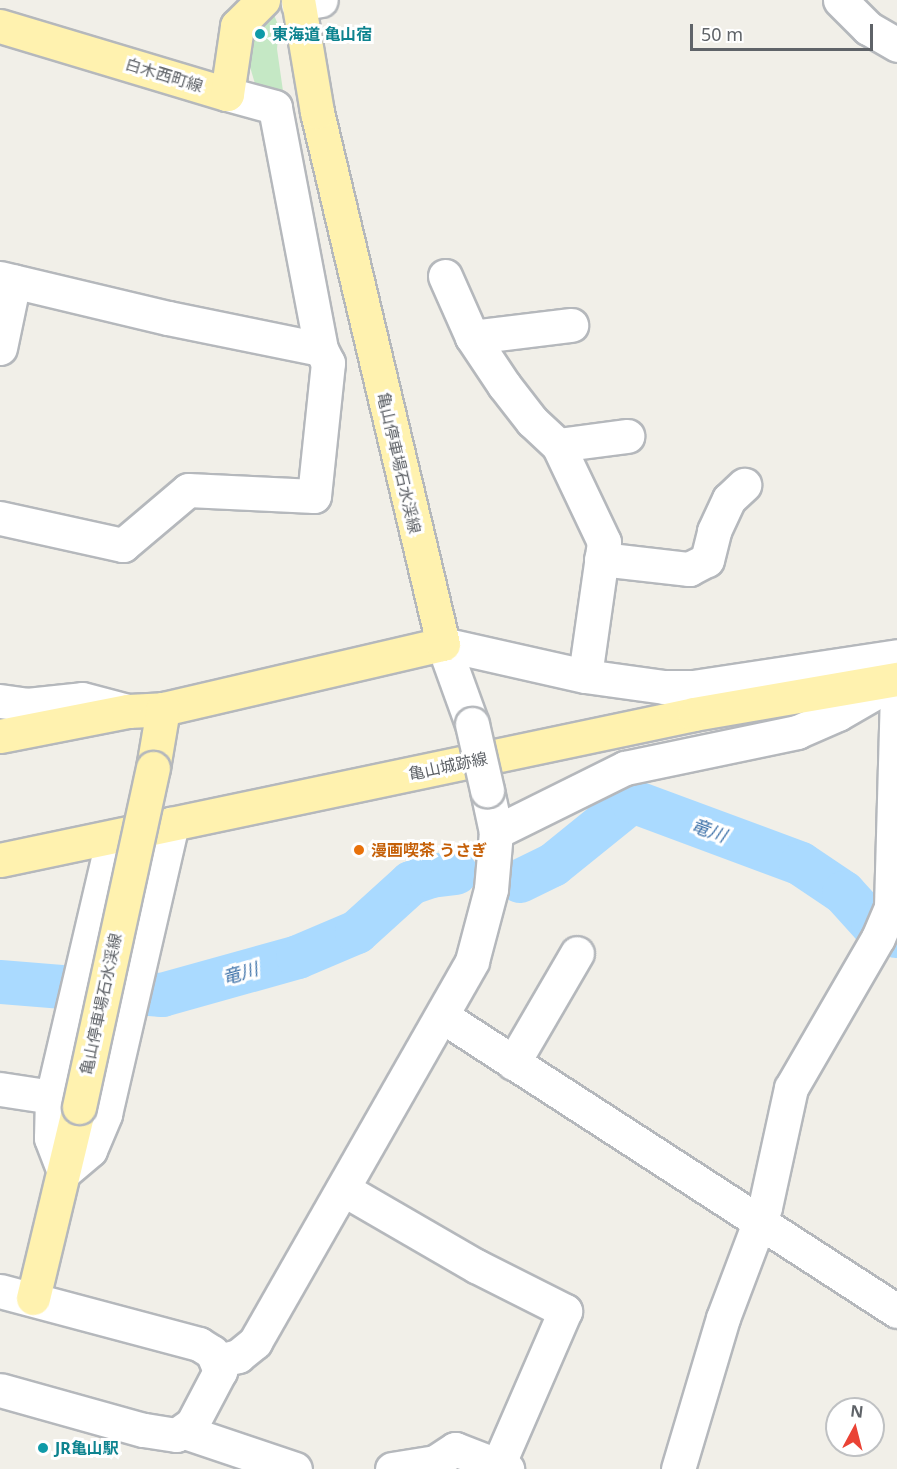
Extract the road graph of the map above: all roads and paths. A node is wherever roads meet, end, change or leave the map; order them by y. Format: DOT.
graph roads {
  1 [pos="263,0"];
  2 [pos="840,0"];
  3 [pos="306,1"];
  4 [pos="0,26"];
  5 [pos="897,45"];
  6 [pos="227,94"];
  7 [pos="445,276"];
  8 [pos="7,280"];
  9 [pos="571,325"];
  10 [pos="472,337"];
  11 [pos="0,348"];
  12 [pos="321,349"];
  13 [pos="627,436"];
  14 [pos="558,445"];
  15 [pos="744,485"];
  16 [pos="0,518"];
  17 [pos="601,559"];
  18 [pos="443,644"];
  19 [pos="896,661"];
  20 [pos="585,676"];
  21 [pos="897,694"];
  22 [pos="0,701"];
  23 [pos="163,709"];
  24 [pos="128,711"];
  25 [pos="0,736"];
  26 [pos="172,824"];
  27 [pos="496,832"];
  28 [pos="113,837"];
  29 [pos="0,860"];
  30 [pos="577,953"];
  31 [pos="442,1016"];
  32 [pos="513,1063"];
  33 [pos="0,1089"];
  34 [pos="65,1102"];
  35 [pos="64,1172"];
  36 [pos="343,1189"];
  37 [pos="757,1222"];
  38 [pos="0,1291"];
  39 [pos="33,1298"];
  40 [pos="897,1311"];
  41 [pos="218,1361"];
  42 [pos="0,1390"];
  43 [pos="185,1432"];
  44 [pos="503,1467"];
  45 [pos="295,1469"];
  46 [pos="392,1469"];
  47 [pos="678,1469"];
  1 -- 6 [label="main road, 白木西町線"];
  2 -- 5 [label="street"];
  3 -- 18 [label="main road, 亀山停車場石水渓線"];
  4 -- 6 [label="main road, 白木西町線"];
  6 -- 12 [label="street"];
  7 -- 10 [label="street"];
  8 -- 11 [label="street"];
  8 -- 12 [label="street"];
  9 -- 10 [label="street"];
  10 -- 14 [label="street"];
  12 -- 16 [label="street"];
  13 -- 14 [label="street"];
  14 -- 17 [label="street"];
  15 -- 17 [label="street"];
  17 -- 20 [label="street"];
  18 -- 20 [label="street"];
  18 -- 23 [label="main road"];
  18 -- 27 [label="street, bridge"];
  19 -- 20 [label="street"];
  19 -- 26 [label="main road, 亀山城跡線"];
  19 -- 27 [label="street"];
  21 -- 37 [label="street"];
  22 -- 24 [label="street"];
  23 -- 24 [label="main road"];
  23 -- 34 [label="main road, 亀山停車場石水渓線, bridge"];
  24 -- 25 [label="main road"];
  26 -- 28 [label="main road, 亀山城跡線"];
  26 -- 35 [label="street"];
  27 -- 31 [label="street"];
  28 -- 29 [label="main road, 亀山城跡線"];
  28 -- 34 [label="street"];
  30 -- 32 [label="street"];
  31 -- 32 [label="street"];
  31 -- 36 [label="street"];
  32 -- 37 [label="street"];
  33 -- 34 [label="street"];
  34 -- 35 [label="main road, 亀山停車場石水渓線"];
  35 -- 39 [label="main road, 亀山停車場石水渓線"];
  36 -- 41 [label="street"];
  36 -- 44 [label="street"];
  37 -- 40 [label="street"];
  37 -- 47 [label="street"];
  38 -- 39 [label="street"];
  39 -- 41 [label="street"];
  41 -- 43 [label="street"];
  42 -- 43 [label="street"];
  43 -- 45 [label="street"];
  44 -- 46 [label="street"];
}
